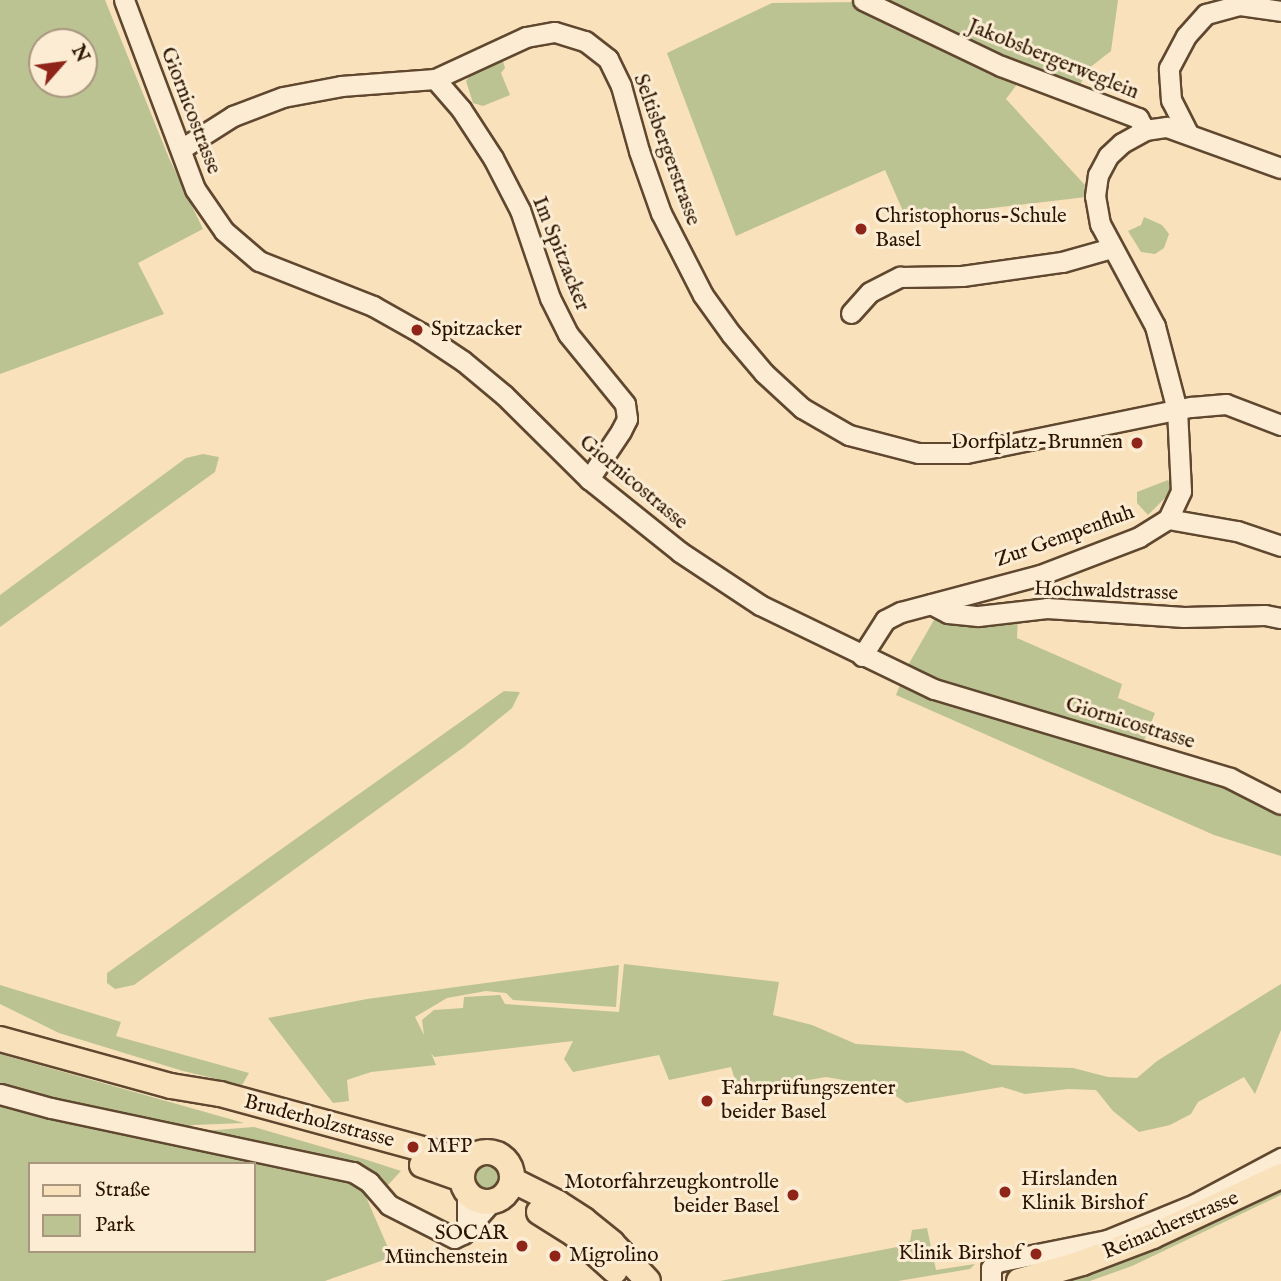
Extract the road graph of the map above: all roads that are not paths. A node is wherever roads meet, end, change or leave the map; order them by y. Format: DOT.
graph roads {
  1 [pos="124,0"];
  2 [pos="863,0"];
  3 [pos="1281,10"];
  4 [pos="435,79"];
  5 [pos="1145,130"];
  6 [pos="1187,131"];
  7 [pos="181,149"];
  8 [pos="1281,168"];
  9 [pos="1111,248"];
  10 [pos="851,313"];
  11 [pos="1177,410"];
  12 [pos="1281,425"];
  13 [pos="589,479"];
  14 [pos="1168,519"];
  15 [pos="1281,546"];
  16 [pos="931,604"];
  17 [pos="1281,618"];
  18 [pos="862,656"];
  19 [pos="1281,804"];
  20 [pos="0,1039"];
  21 [pos="0,1094"];
  22 [pos="1281,1157"];
  23 [pos="1281,1176"];
  24 [pos="465,1177"];
  25 [pos="502,1192"];
  26 [pos="467,1226"];
  27 [pos="624,1281"];
  28 [pos="648,1281"];
  29 [pos="991,1281"];
  30 [pos="1019,1281"];
  1 -- 7 [label="street, Giornicostrasse"];
  2 -- 5 [label="street, Jakobsbergerweglein"];
  3 -- 6 [label="street"];
  4 -- 7 [label="street, Seltisbergerstrasse"];
  4 -- 11 [label="street, Seltisbergerstrasse"];
  4 -- 13 [label="street, Im Spitzacker"];
  5 -- 6 [label="street"];
  5 -- 9 [label="street, Zur Gempenfluh"];
  6 -- 8 [label="street"];
  7 -- 13 [label="street, Giornicostrasse"];
  9 -- 10 [label="street"];
  9 -- 11 [label="street, Zur Gempenfluh"];
  11 -- 12 [label="street, Seltisbergerstrasse"];
  11 -- 14 [label="street, Zur Gempenfluh"];
  13 -- 18 [label="street, Giornicostrasse"];
  14 -- 15 [label="street"];
  14 -- 16 [label="street, Zur Gempenfluh"];
  16 -- 17 [label="street, Hochwaldstrasse"];
  16 -- 18 [label="street, Zur Gempenfluh"];
  18 -- 19 [label="street, Giornicostrasse"];
  20 -- 24 [label="main road, Bruderholzstrasse"];
  21 -- 26 [label="street"];
  22 -- 29 [label="street, Reinacherstrasse"];
  23 -- 30 [label="main road, Reinacherstrasse"];
  24 -- 25 [label="main road"];
  24 -- 25 [label="main road"];
  24 -- 26 [label="street"];
  25 -- 26 [label="street"];
  25 -- 27 [label="main road"];
  25 -- 28 [label="main road"];
}
